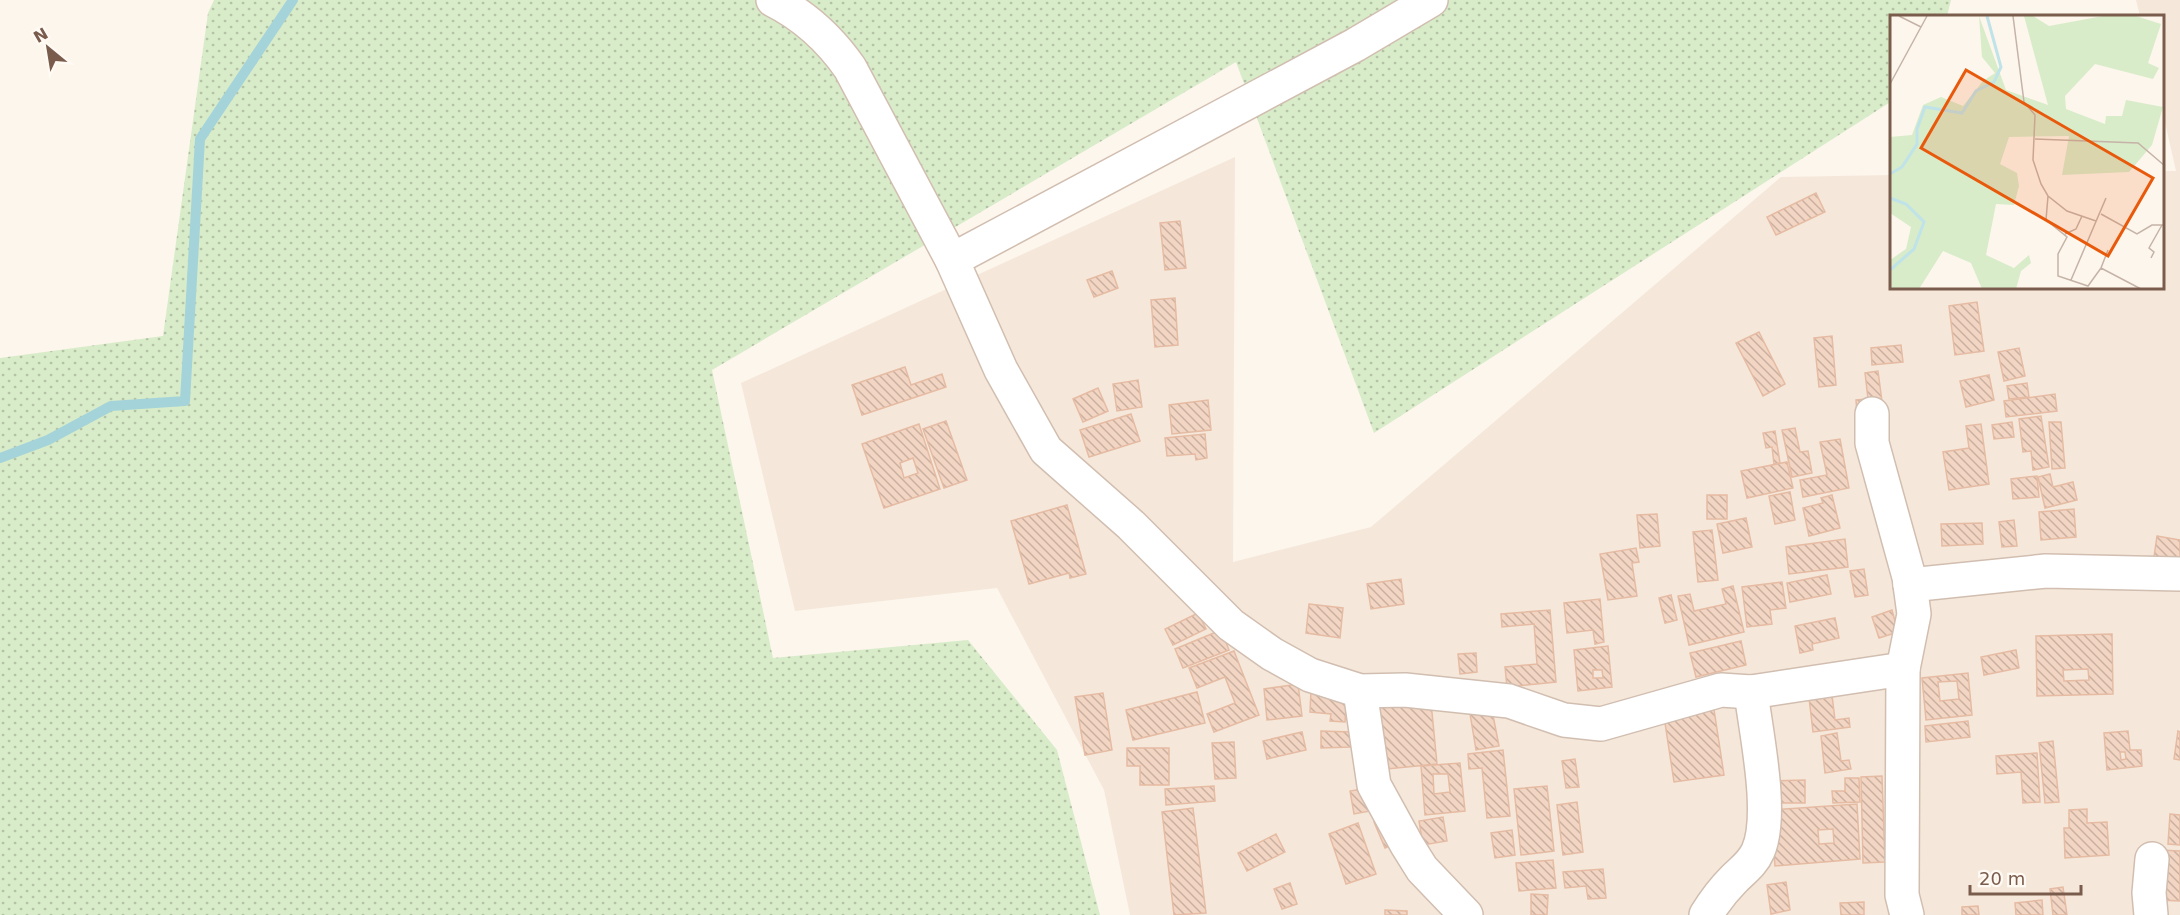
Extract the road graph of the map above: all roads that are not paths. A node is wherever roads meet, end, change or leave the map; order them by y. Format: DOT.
graph roads {
  1 [pos="772,0"];
  2 [pos="1431,0"];
  3 [pos="952,260"];
  4 [pos="1872,414"];
  5 [pos="2180,574"];
  6 [pos="1910,585"];
  7 [pos="1903,669"];
  8 [pos="1360,691"];
  9 [pos="1751,692"];
  10 [pos="2152,859"];
  11 [pos="1466,915"];
  12 [pos="1706,915"];
  13 [pos="1907,915"];
  14 [pos="2151,915"];
  1 -- 3 [label="street"];
  2 -- 3 [label="street"];
  3 -- 8 [label="street"];
  4 -- 6 [label="street"];
  5 -- 6 [label="street"];
  6 -- 7 [label="street"];
  7 -- 9 [label="street"];
  7 -- 13 [label="street"];
  8 -- 9 [label="street"];
  8 -- 11 [label="street"];
  9 -- 12 [label="street"];
  10 -- 14 [label="street"];
}
